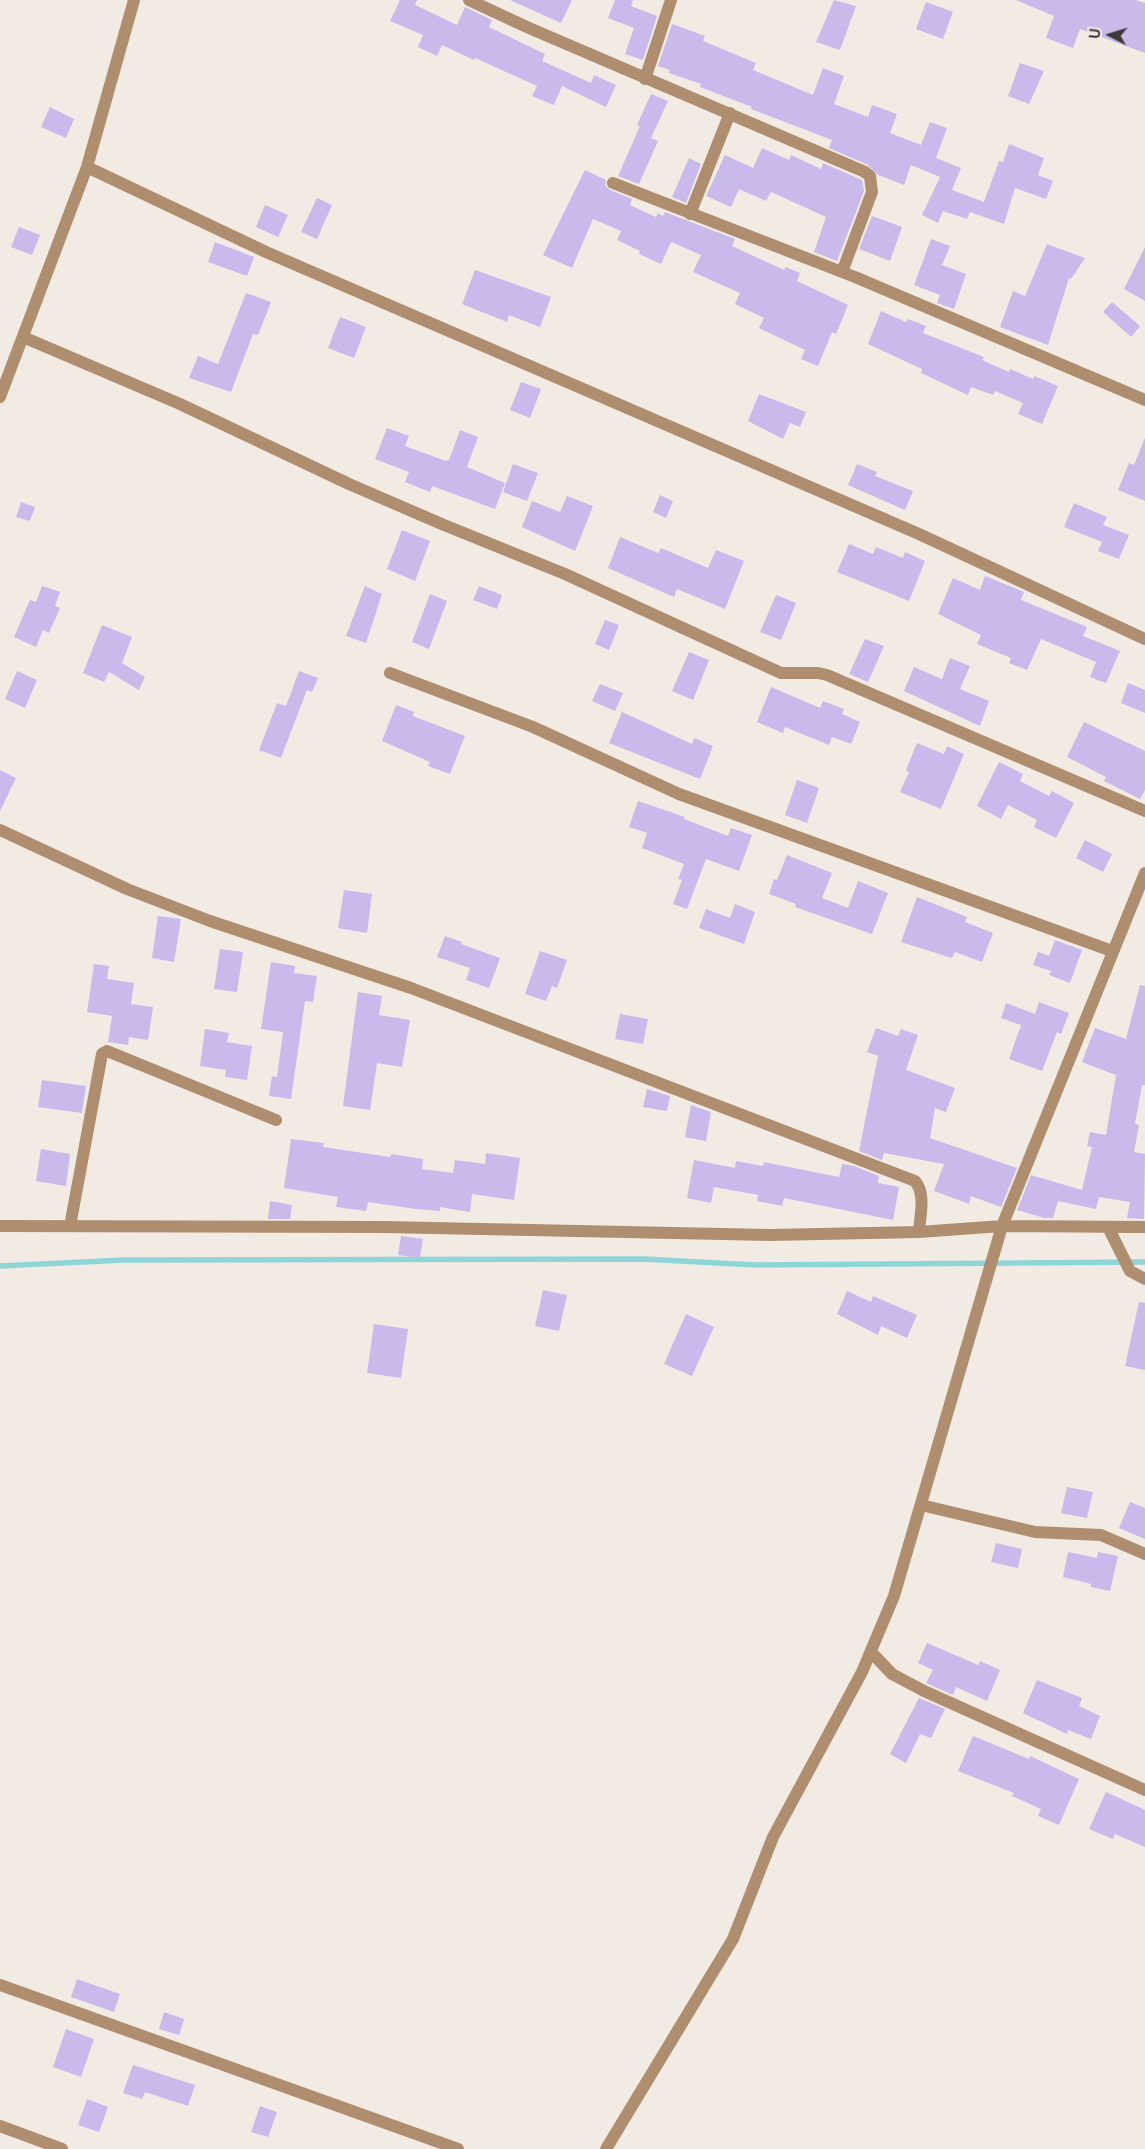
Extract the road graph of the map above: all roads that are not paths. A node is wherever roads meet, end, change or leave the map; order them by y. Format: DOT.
graph roads {
  1 [pos="134,0"];
  2 [pos="469,0"];
  3 [pos="672,0"];
  4 [pos="644,79"];
  5 [pos="730,114"];
  6 [pos="87,167"];
  7 [pos="613,183"];
  8 [pos="690,214"];
  9 [pos="842,272"];
  10 [pos="23,337"];
  11 [pos="0,397"];
  12 [pos="1145,400"];
  13 [pos="1145,639"];
  14 [pos="390,673"];
  15 [pos="1145,811"];
  16 [pos="0,830"];
  17 [pos="1145,873"];
  18 [pos="1112,951"];
  19 [pos="276,1120"];
  20 [pos="0,1226"];
  21 [pos="70,1226"];
  22 [pos="1002,1226"];
  23 [pos="1108,1227"];
  24 [pos="1145,1227"];
  25 [pos="919,1232"];
  26 [pos="1145,1279"];
  27 [pos="920,1505"];
  28 [pos="1145,1554"];
  29 [pos="871,1652"];
  30 [pos="1145,1790"];
  31 [pos="0,1985"];
  32 [pos="0,2126"];
  33 [pos="62,2149"];
  34 [pos="458,2149"];
  35 [pos="606,2149"];
  1 -- 6 [label="street"];
  2 -- 4 [label="street"];
  3 -- 4 [label="street"];
  4 -- 5 [label="street"];
  5 -- 8 [label="street"];
  5 -- 9 [label="street"];
  6 -- 10 [label="street"];
  6 -- 13 [label="street"];
  7 -- 8 [label="street"];
  8 -- 9 [label="street"];
  9 -- 12 [label="street"];
  10 -- 11 [label="street"];
  10 -- 15 [label="street"];
  14 -- 18 [label="street"];
  16 -- 25 [label="street"];
  17 -- 18 [label="street"];
  18 -- 22 [label="street"];
  19 -- 21 [label="street"];
  20 -- 21 [label="street"];
  21 -- 25 [label="street"];
  22 -- 23 [label="street"];
  22 -- 25 [label="street"];
  22 -- 27 [label="street"];
  23 -- 24 [label="street"];
  23 -- 26 [label="street"];
  27 -- 28 [label="street"];
  27 -- 29 [label="street"];
  29 -- 30 [label="street"];
  29 -- 35 [label="street"];
  31 -- 34 [label="street"];
  32 -- 33 [label="street"];
}
